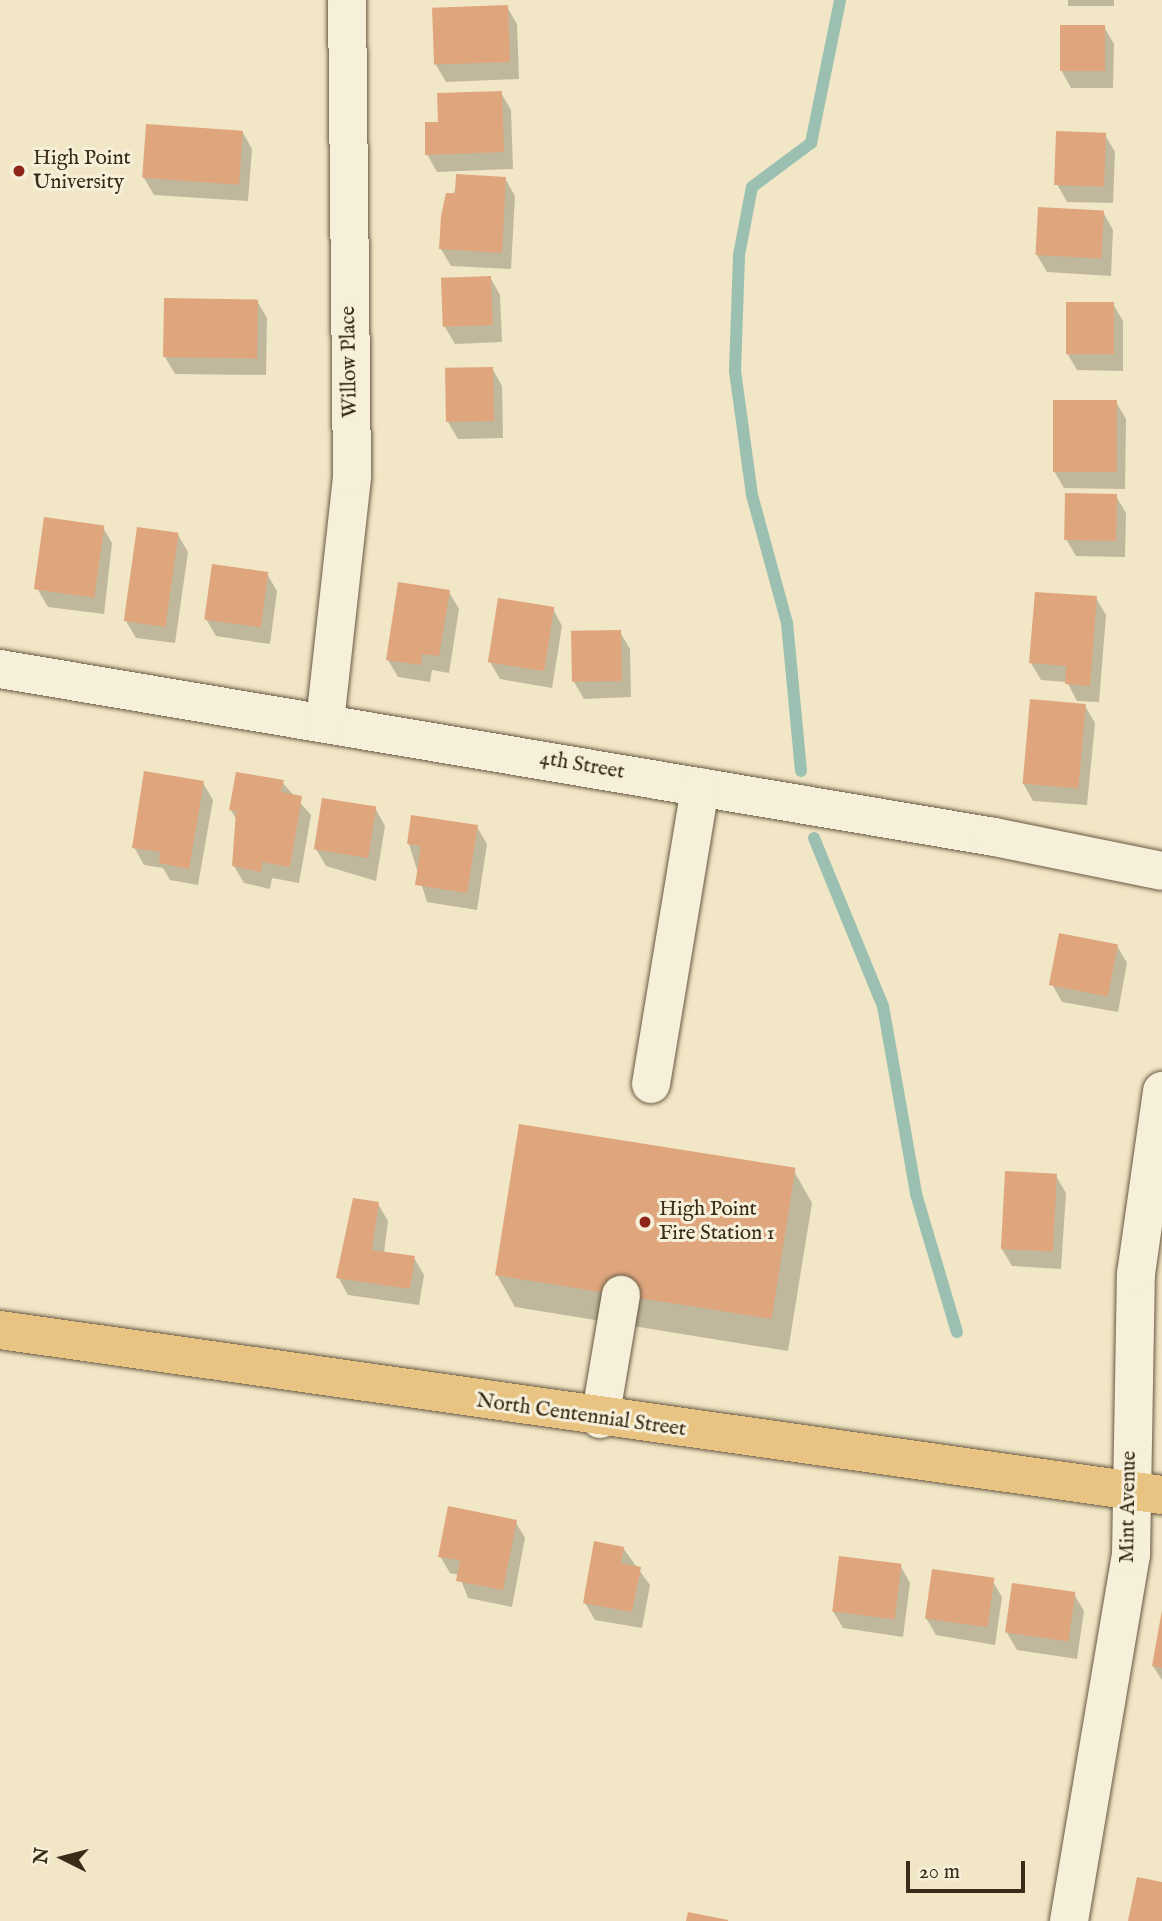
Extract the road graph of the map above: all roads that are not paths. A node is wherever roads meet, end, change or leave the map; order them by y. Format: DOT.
graph roads {
  1 [pos="346,0"];
  2 [pos="0,669"];
  3 [pos="325,722"];
  4 [pos="700,787"];
  5 [pos="1162,871"];
  6 [pos="651,1084"];
  7 [pos="1162,1091"];
  8 [pos="621,1295"];
  9 [pos="0,1330"];
  10 [pos="600,1419"];
  11 [pos="1147,1493"];
  12 [pos="1069,1921"];
  1 -- 3 [label="street, Willow Place"];
  2 -- 3 [label="street, 4th Street"];
  3 -- 4 [label="street, 4th Street"];
  4 -- 5 [label="street, 4th Street"];
  4 -- 6 [label="street"];
  7 -- 11 [label="street, Mint Avenue"];
  8 -- 10 [label="street"];
  9 -- 10 [label="main road, North Centennial Street"];
  10 -- 11 [label="main road, North Centennial Street"];
  11 -- 12 [label="street, Mint Avenue"];
}
